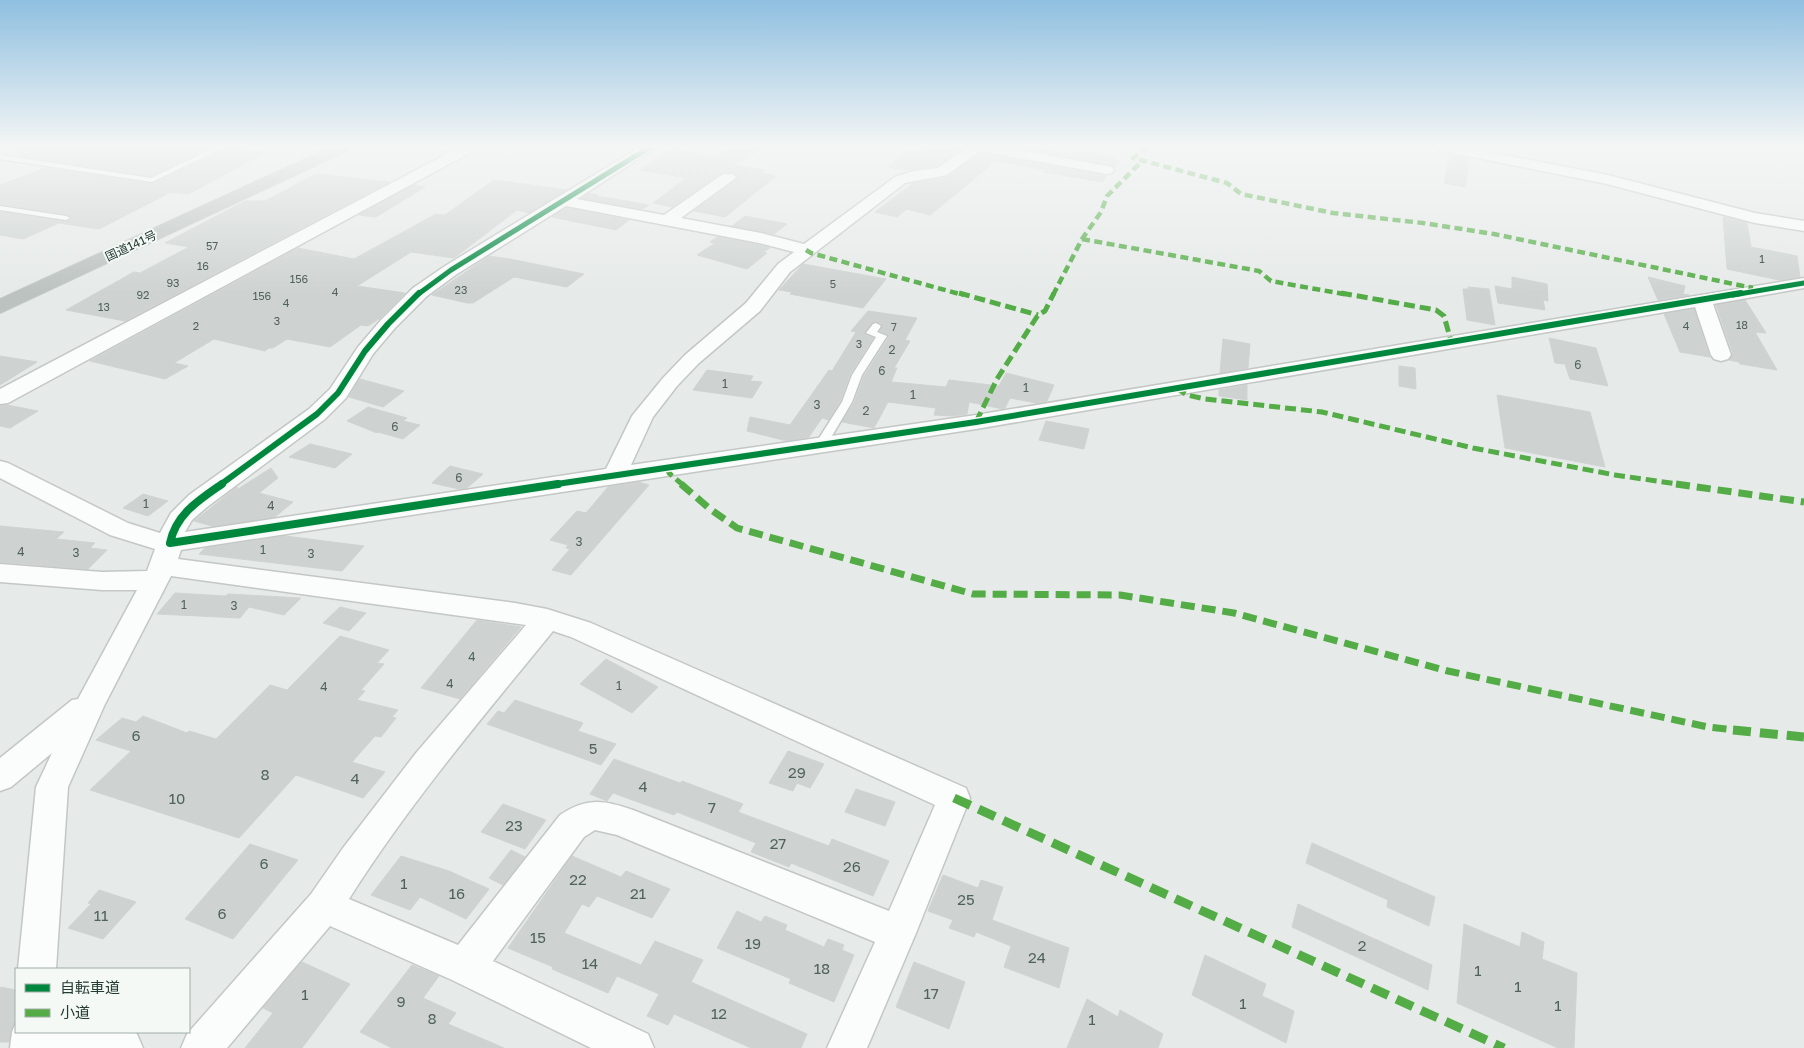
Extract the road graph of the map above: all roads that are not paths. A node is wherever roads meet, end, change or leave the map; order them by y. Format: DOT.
graph roads {
  1 [pos="215,196"];
  2 [pos="238,196"];
  3 [pos="378,196"];
  4 [pos="572,196"];
  5 [pos="702,196"];
  6 [pos="879,196"];
  7 [pos="1670,196"];
  8 [pos="564,201"];
  9 [pos="0,208"];
  10 [pos="66,218"];
  11 [pos="668,220"];
  12 [pos="1804,226"];
  13 [pos="806,250"];
  14 [pos="1804,283"];
  15 [pos="0,294"];
  16 [pos="1702,300"];
  17 [pos="0,307"];
  18 [pos="876,326"];
  19 [pos="1721,355"];
  20 [pos="0,398"];
  21 [pos="820,446"];
  22 [pos="0,468"];
  23 [pos="615,475"];
  24 [pos="162,563"];
  25 [pos="0,573"];
  26 [pos="547,619"];
  27 [pos="90,704"];
  28 [pos="0,777"];
  29 [pos="324,906"];
  30 [pos="898,933"];
  31 [pos="465,967"];
  32 [pos="37,968"];
  33 [pos="32,1033"];
  34 [pos="30,1048"];
  35 [pos="62,1048"];
  36 [pos="123,1048"];
  37 [pos="201,1048"];
  38 [pos="634,1048"];
  39 [pos="847,1048"];
  1 -- 15 [label="highway, 国道141号"];
  2 -- 17 [label="highway, 国道141号"];
  3 -- 20 [label="street"];
  4 -- 8 [label="street"];
  5 -- 11 [label="street"];
  6 -- 13 [label="street"];
  7 -- 12 [label="street"];
  8 -- 11 [label="street"];
  8 -- 24 [label="street"];
  9 -- 10 [label="lane"];
  11 -- 13 [label="street"];
  13 -- 23 [label="street"];
  14 -- 16 [label="street"];
  16 -- 19 [label="street"];
  16 -- 21 [label="street"];
  18 -- 21 [label="lane"];
  21 -- 23 [label="street"];
  22 -- 24 [label="street"];
  23 -- 24 [label="street"];
  24 -- 25 [label="street"];
  24 -- 26 [label="street"];
  24 -- 27 [label="street"];
  26 -- 29 [label="street"];
  26 -- 30 [label="street"];
  27 -- 28 [label="street"];
  27 -- 32 [label="street"];
  29 -- 31 [label="street"];
  29 -- 37 [label="street"];
  30 -- 31 [label="street"];
  30 -- 39 [label="street"];
  31 -- 38 [label="street"];
  33 -- 34 [label="street"];
  35 -- 36 [label="street"];
}
